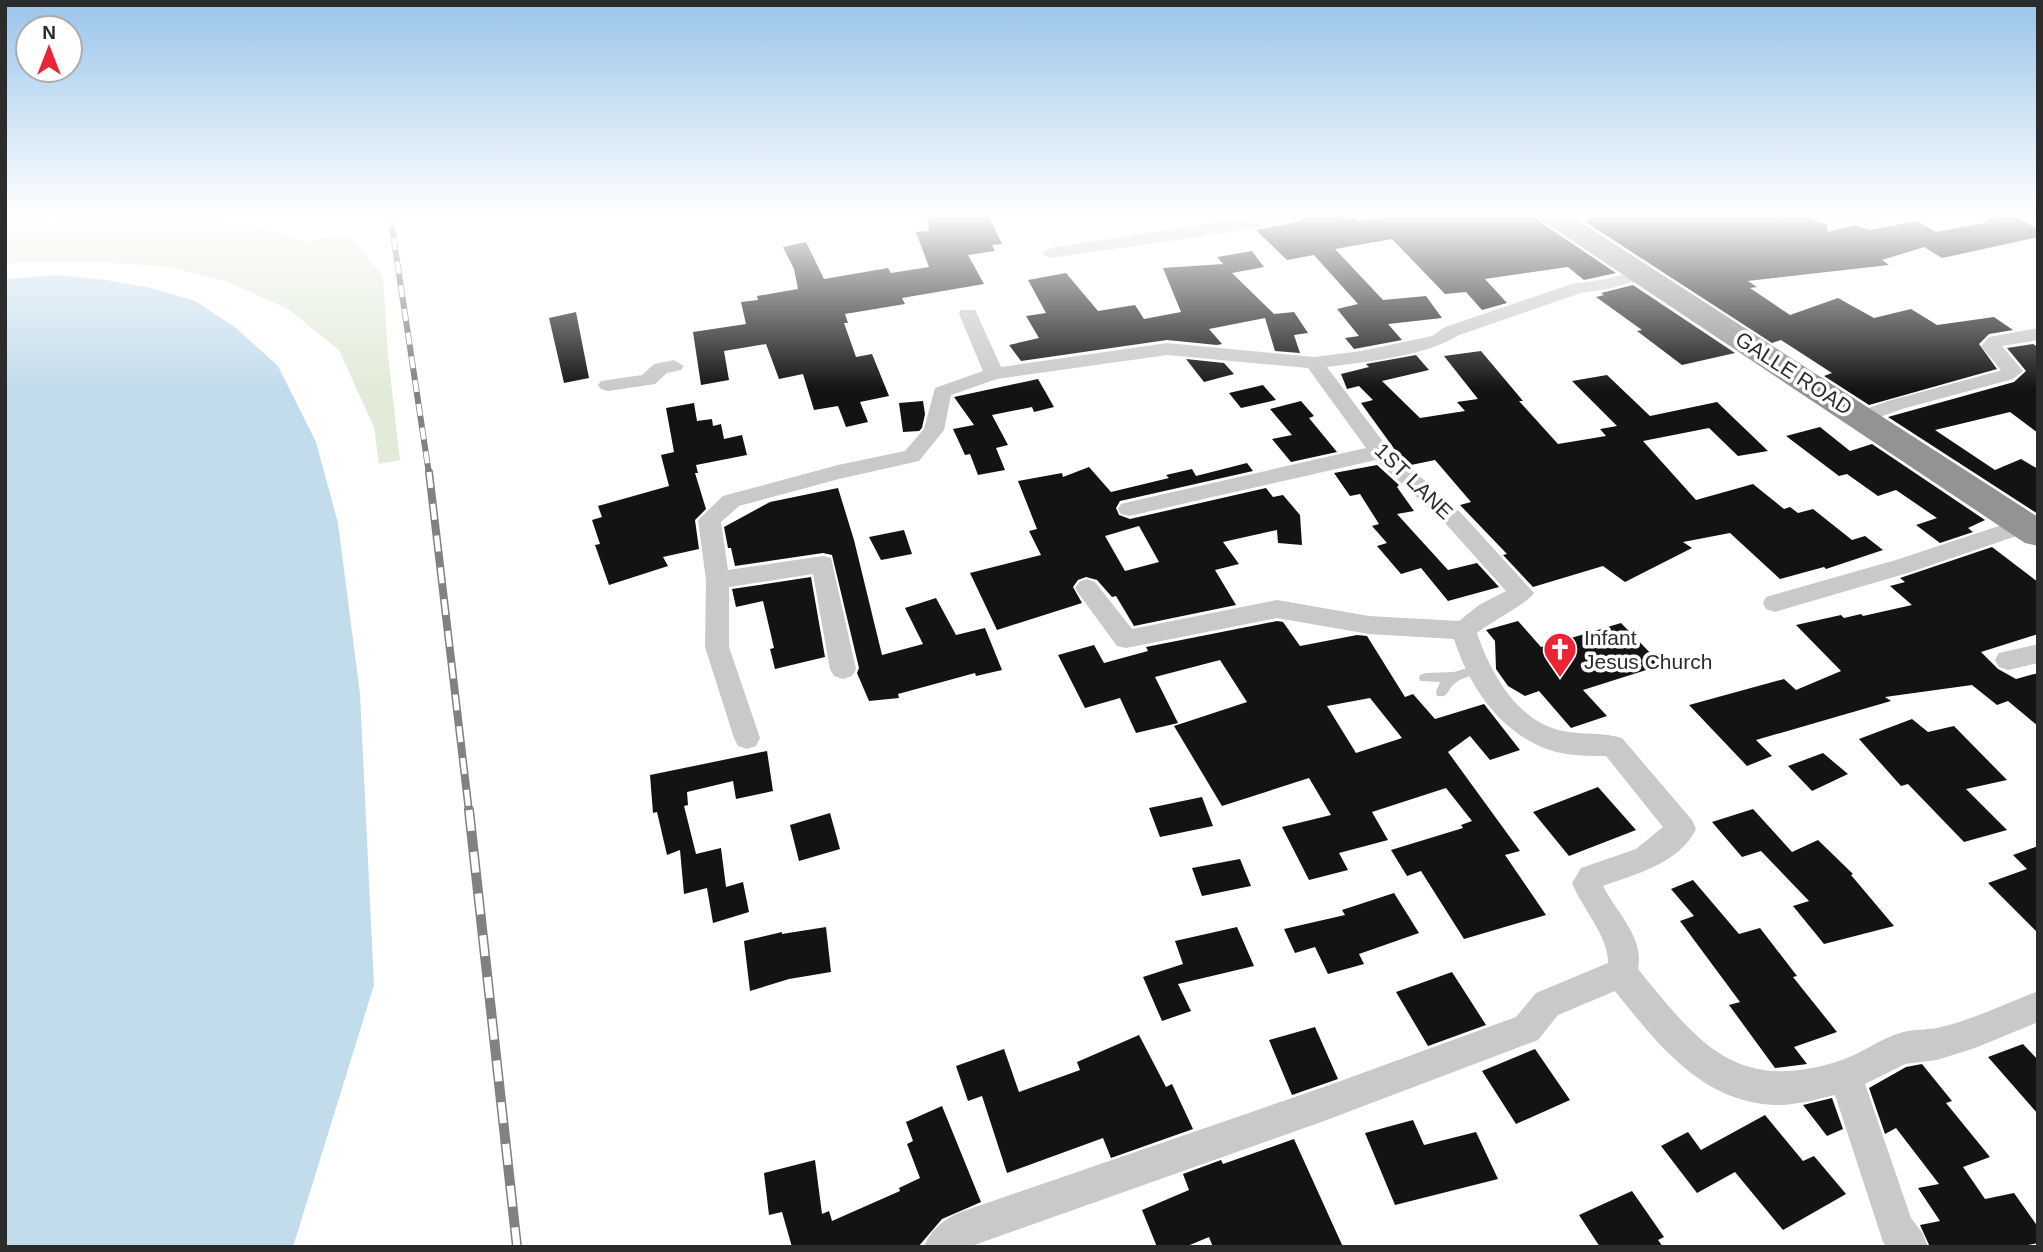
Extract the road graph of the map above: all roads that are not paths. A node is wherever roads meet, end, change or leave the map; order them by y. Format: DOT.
graph roads {
  1 [pos="1641,274"];
  2 [pos="968,314"];
  3 [pos="2038,334"];
  4 [pos="1314,363"];
  5 [pos="674,366"];
  6 [pos="994,374"];
  7 [pos="608,385"];
  8 [pos="1862,417"];
  9 [pos="1381,452"];
  10 [pos="1129,509"];
  11 [pos="2030,530"];
  12 [pos="719,580"];
  13 [pos="1087,588"];
  14 [pos="1775,603"];
  15 [pos="1464,630"];
  16 [pos="2038,653"];
  17 [pos="2008,660"];
  18 [pos="843,669"];
  19 [pos="1468,672"];
  20 [pos="1425,678"];
  21 [pos="1443,692"];
  22 [pos="747,738"];
  23 [pos="1621,973"];
  24 [pos="2038,1006"];
  25 [pos="1846,1076"];
  26 [pos="942,1247"];
  27 [pos="1910,1247"];
  1 -- 4 [label="street"];
  1 -- 8 [label="highway, GALLE ROAD"];
  2 -- 6 [label="street"];
  3 -- 8 [label="street"];
  4 -- 6 [label="street"];
  4 -- 9 [label="street, 1ST LANE"];
  5 -- 7 [label="street"];
  6 -- 12 [label="street"];
  8 -- 11 [label="highway, GALLE ROAD"];
  9 -- 10 [label="street"];
  9 -- 15 [label="street, 1ST LANE"];
  11 -- 14 [label="street"];
  12 -- 18 [label="street"];
  12 -- 22 [label="street"];
  13 -- 15 [label="street"];
  15 -- 19 [label="street"];
  16 -- 17 [label="street"];
  19 -- 20 [label="lane"];
  19 -- 21 [label="lane"];
  19 -- 23 [label="street"];
  23 -- 25 [label="street"];
  23 -- 26 [label="street"];
  24 -- 25 [label="street"];
  25 -- 27 [label="street"];
}
